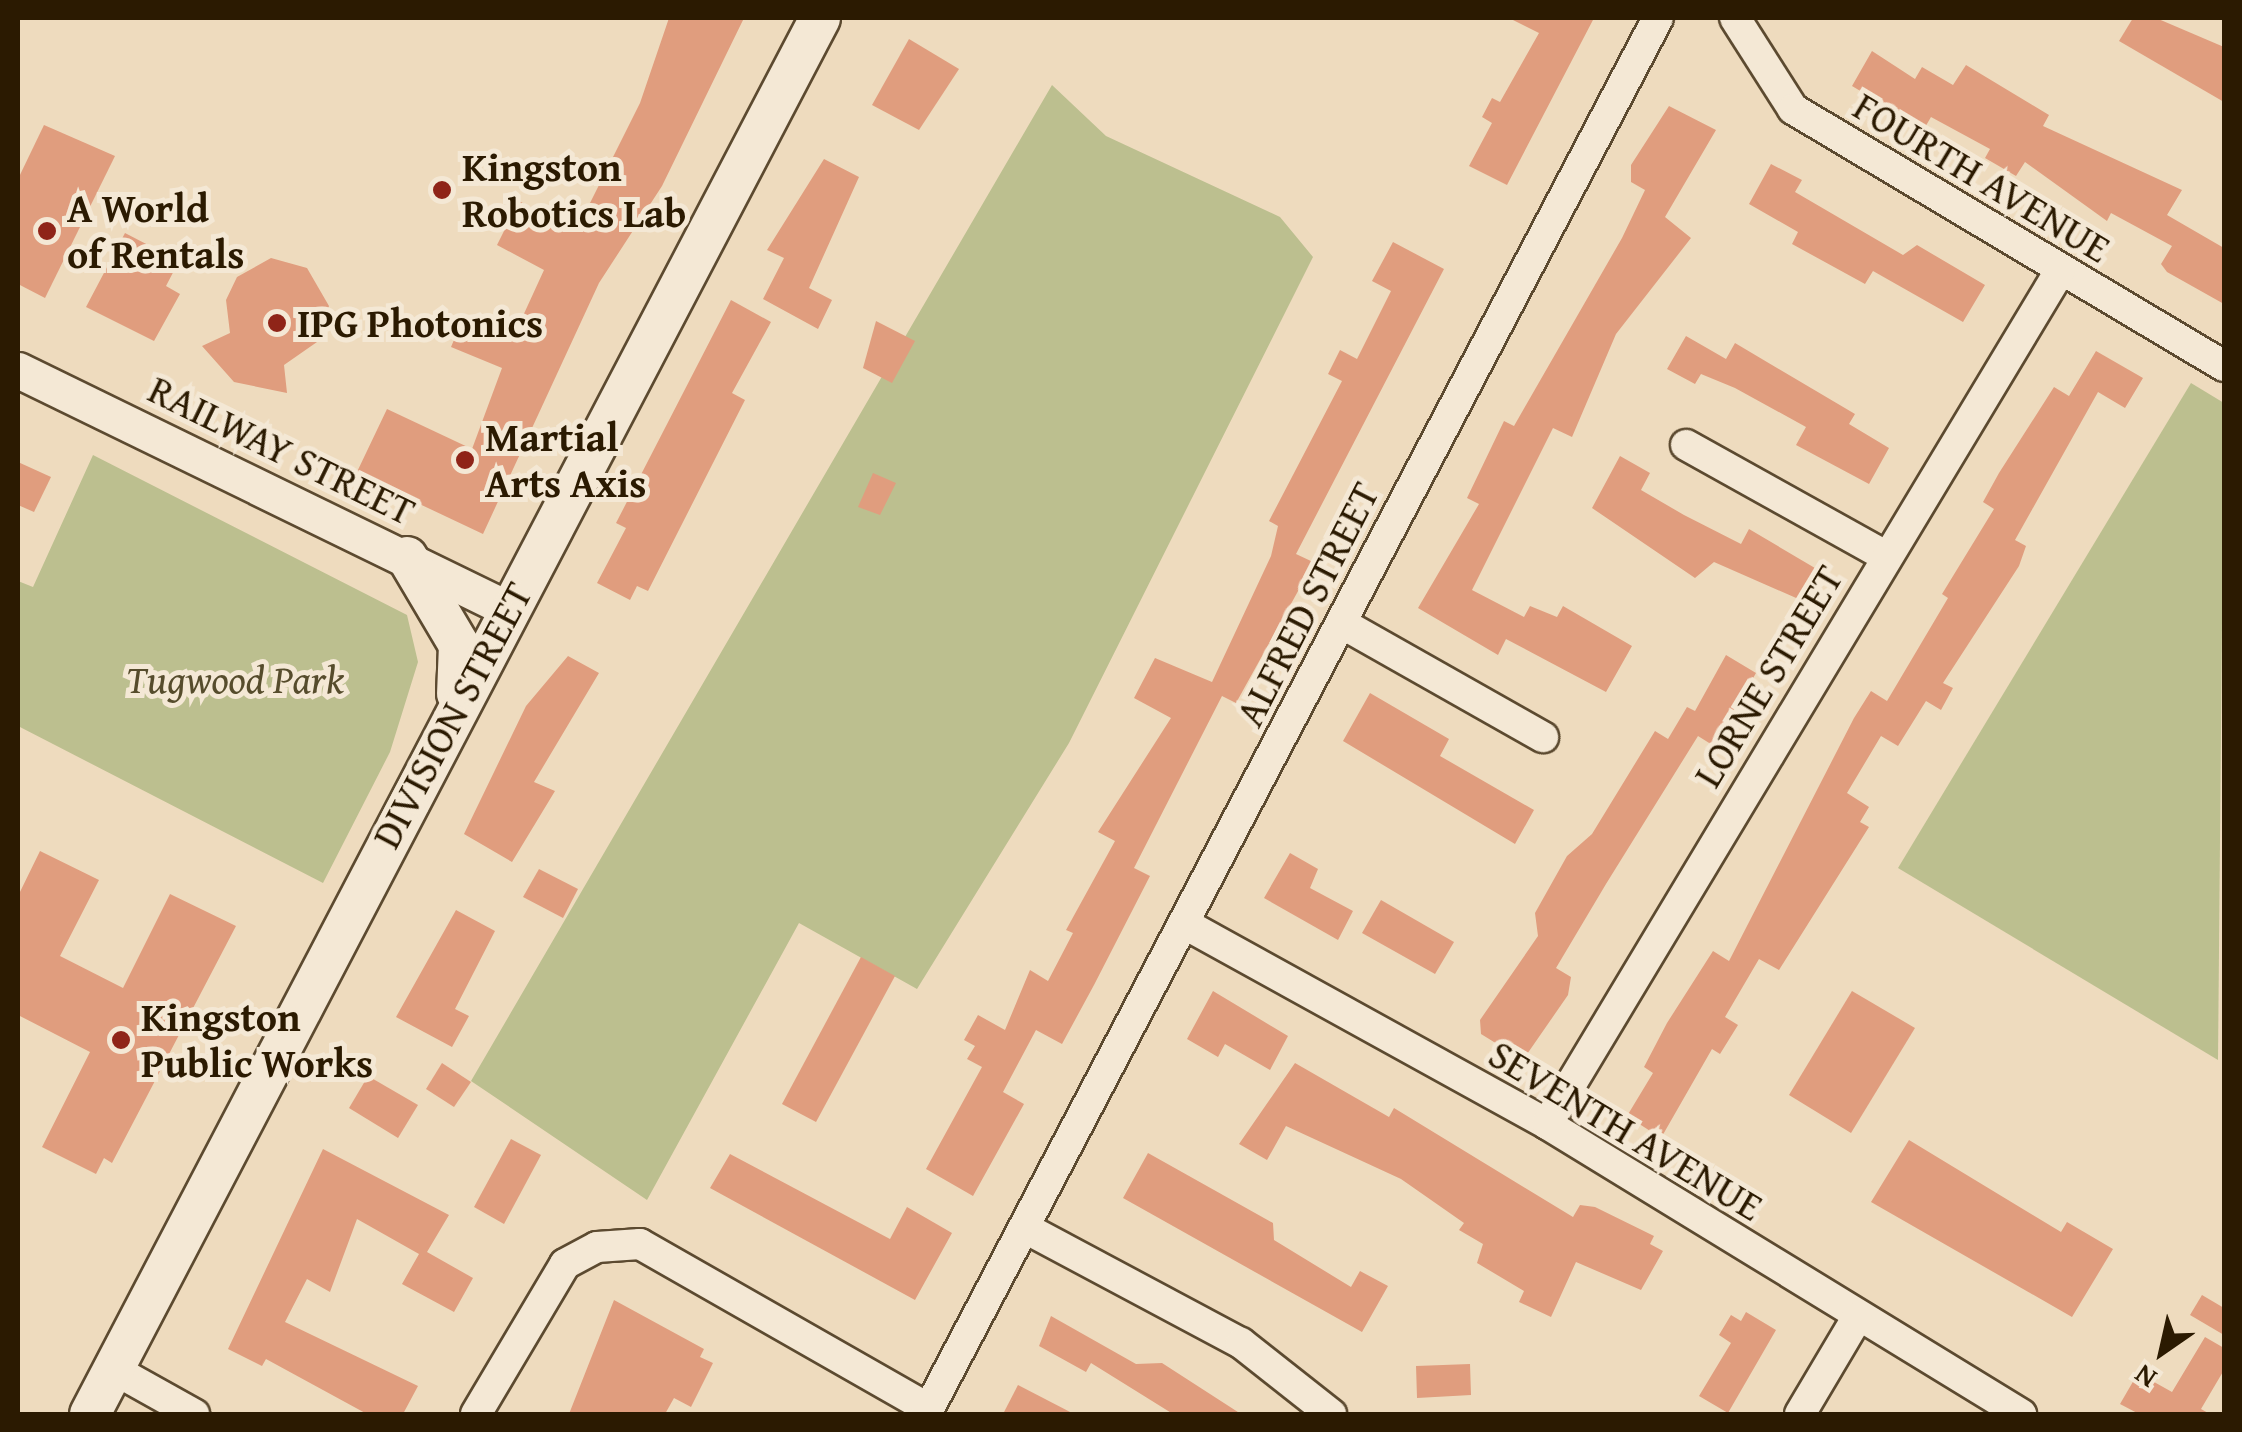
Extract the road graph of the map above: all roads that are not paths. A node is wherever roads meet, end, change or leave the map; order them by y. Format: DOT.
graph roads {
  1 [pos="820,18"];
  2 [pos="1658,18"];
  3 [pos="1735,18"];
  4 [pos="2060,271"];
  5 [pos="2224,366"];
  6 [pos="18,370"];
  7 [pos="1686,444"];
  8 [pos="407,557"];
  9 [pos="1886,557"];
  10 [pos="508,609"];
  11 [pos="1343,624"];
  12 [pos="456,704"];
  13 [pos="1542,737"];
  14 [pos="1185,924"];
  15 [pos="1547,1124"];
  16 [pos="1030,1230"];
  17 [pos="1858,1318"];
  18 [pos="113,1369"];
  19 [pos="927,1411"];
  20 [pos="90,1414"];
  21 [pos="194,1414"];
  22 [pos="476,1414"];
  23 [pos="1331,1414"];
  24 [pos="1800,1414"];
  25 [pos="2021,1414"];
  1 -- 10 [label="main road, DIVISION STREET"];
  2 -- 11 [label="street, ALFRED STREET"];
  3 -- 4 [label="street, FOURTH AVENUE"];
  4 -- 5 [label="street, FOURTH AVENUE"];
  4 -- 9 [label="street, LORNE STREET"];
  6 -- 8 [label="street, RAILWAY STREET"];
  7 -- 9 [label="street"];
  8 -- 10 [label="street, RAILWAY STREET"];
  8 -- 12 [label="main road"];
  9 -- 15 [label="street, LORNE STREET"];
  10 -- 12 [label="main road, DIVISION STREET"];
  11 -- 13 [label="street"];
  11 -- 14 [label="street, ALFRED STREET"];
  12 -- 18 [label="main road, DIVISION STREET"];
  14 -- 15 [label="street, SEVENTH AVENUE"];
  14 -- 16 [label="street, ALFRED STREET"];
  15 -- 17 [label="street, SEVENTH AVENUE"];
  16 -- 19 [label="street, ALFRED STREET"];
  16 -- 23 [label="street"];
  17 -- 24 [label="street"];
  17 -- 25 [label="street, SEVENTH AVENUE"];
  18 -- 20 [label="main road, DIVISION STREET"];
  18 -- 21 [label="street"];
  19 -- 22 [label="street"];
}
